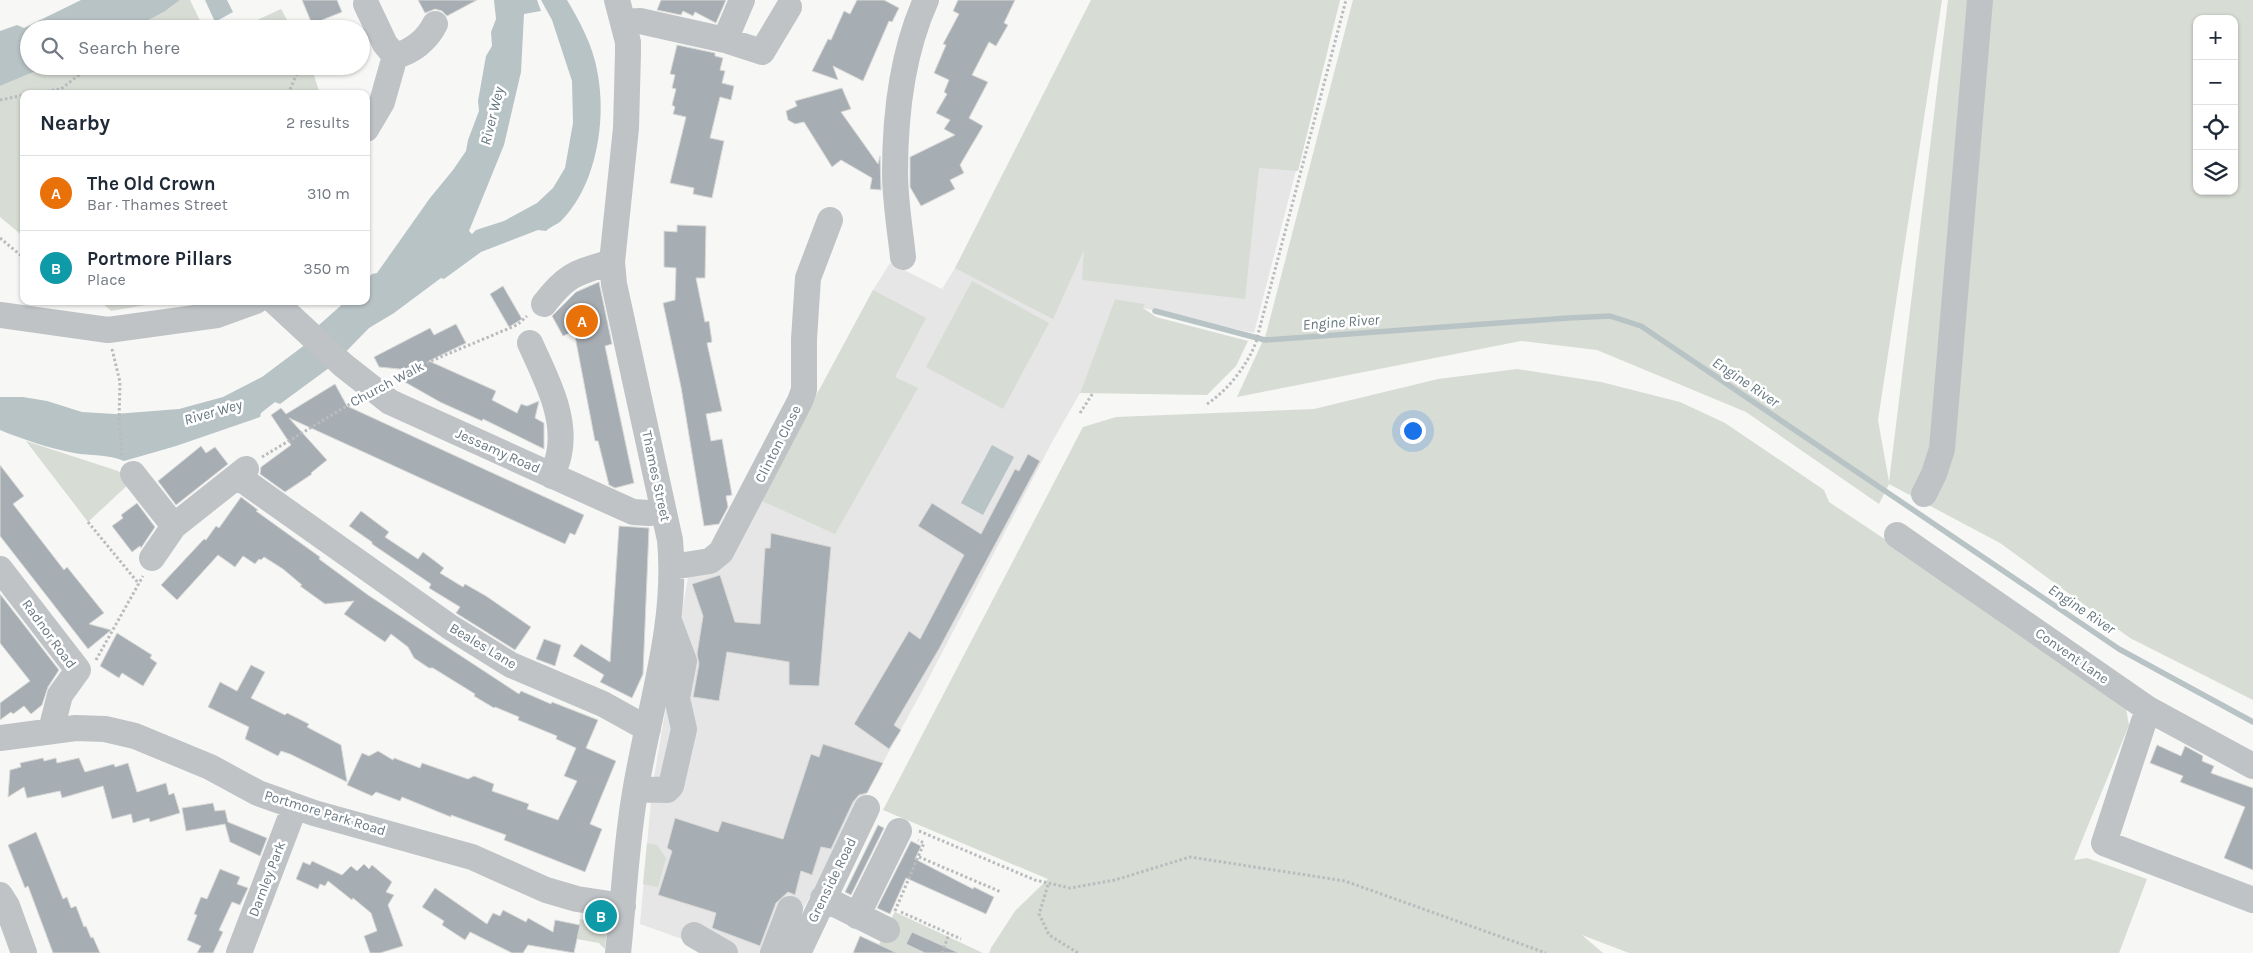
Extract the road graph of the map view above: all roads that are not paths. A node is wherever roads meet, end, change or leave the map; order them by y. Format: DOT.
graph roads {
  1 [pos="742,0"];
  2 [pos="926,0"];
  3 [pos="1980,0"];
  4 [pos="366,4"];
  5 [pos="789,7"];
  6 [pos="620,11"];
  7 [pos="435,24"];
  8 [pos="725,40"];
  9 [pos="379,44"];
  10 [pos="370,122"];
  11 [pos="830,220"];
  12 [pos="903,257"];
  13 [pos="612,262"];
  14 [pos="544,304"];
  15 [pos="245,305"];
  16 [pos="278,305"];
  17 [pos="0,315"];
  18 [pos="530,343"];
  19 [pos="128,465"];
  20 [pos="552,476"];
  21 [pos="1924,494"];
  22 [pos="663,510"];
  23 [pos="174,526"];
  24 [pos="1897,535"];
  25 [pos="152,558"];
  26 [pos="672,567"];
  27 [pos="0,569"];
  28 [pos="669,621"];
  29 [pos="2148,709"];
  30 [pos="648,729"];
  31 [pos="51,730"];
  32 [pos="0,738"];
  33 [pos="2253,766"];
  34 [pos="636,789"];
  35 [pos="295,806"];
  36 [pos="867,808"];
  37 [pos="904,829"];
  38 [pos="0,895"];
  39 [pos="823,898"];
  40 [pos="2253,900"];
  41 [pos="623,906"];
  42 [pos="790,910"];
  43 [pos="857,916"];
  44 [pos="891,920"];
  45 [pos="694,935"];
  46 [pos="24,953"];
  47 [pos="239,953"];
  48 [pos="618,953"];
  49 [pos="726,953"];
  50 [pos="760,953"];
  51 [pos="798,953"];
  1 -- 8 [label="street"];
  2 -- 12 [label="street"];
  3 -- 21 [label="street"];
  4 -- 9 [label="street"];
  5 -- 8 [label="street"];
  6 -- 8 [label="street"];
  6 -- 13 [label="street, Thames Street"];
  7 -- 9 [label="street"];
  9 -- 10 [label="street"];
  11 -- 26 [label="street, Clinton Close"];
  13 -- 14 [label="street"];
  13 -- 22 [label="street, Thames Street"];
  15 -- 17 [label="street"];
  16 -- 20 [label="street, Jessamy Road"];
  18 -- 20 [label="street"];
  19 -- 23 [label="street"];
  20 -- 22 [label="street, Jessamy Road"];
  22 -- 26 [label="street, Thames Street"];
  23 -- 25 [label="street"];
  23 -- 30 [label="street, Beales Lane"];
  24 -- 29 [label="street, Convent Lane"];
  26 -- 28 [label="street, Thames Street"];
  27 -- 31 [label="street, Radnor Road"];
  28 -- 30 [label="street, Thames Street"];
  28 -- 34 [label="street"];
  29 -- 33 [label="street, Convent Lane"];
  29 -- 40 [label="street"];
  30 -- 34 [label="street, Thames Street"];
  31 -- 32 [label="street, Portmore Park Road"];
  31 -- 35 [label="street, Portmore Park Road"];
  34 -- 41 [label="street, Thames Street"];
  35 -- 41 [label="street, Portmore Park Road"];
  35 -- 47 [label="street, Darnley Park"];
  36 -- 39 [label="street, Grenside Road"];
  37 -- 43 [label="street"];
  38 -- 46 [label="street"];
  39 -- 43 [label="street"];
  39 -- 51 [label="street, Grenside Road"];
  41 -- 48 [label="street, Thames Street"];
  42 -- 50 [label="street"];
  43 -- 44 [label="street"];
  45 -- 49 [label="street"];
}
